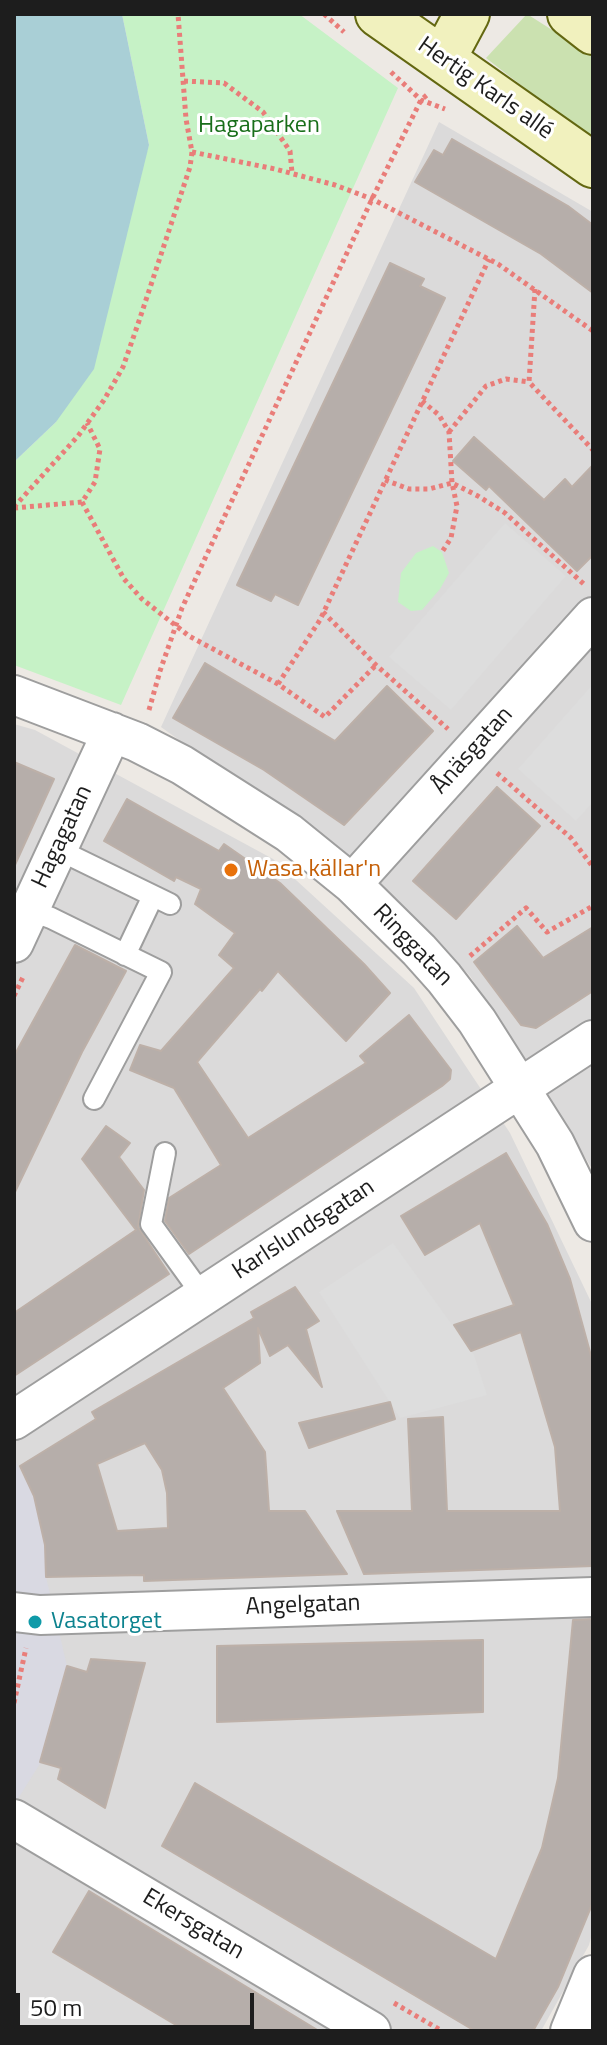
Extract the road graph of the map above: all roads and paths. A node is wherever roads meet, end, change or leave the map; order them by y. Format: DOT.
graph roads {
  1 [pos="178,14"];
  2 [pos="378,14"];
  3 [pos="467,14"];
  4 [pos="570,14"];
  5 [pos="593,32"];
  6 [pos="443,59"];
  7 [pos="184,81"];
  8 [pos="421,100"];
  9 [pos="192,152"];
  10 [pos="593,165"];
  11 [pos="292,173"];
  12 [pos="372,199"];
  13 [pos="489,259"];
  14 [pos="535,289"];
  15 [pos="593,331"];
  16 [pos="529,382"];
  17 [pos="422,401"];
  18 [pos="87,423"];
  19 [pos="449,432"];
  20 [pos="592,446"];
  21 [pos="385,480"];
  22 [pos="452,483"];
  23 [pos="82,502"];
  24 [pos="14,507"];
  25 [pos="442,552"];
  26 [pos="593,592"];
  27 [pos="323,612"];
  28 [pos="593,617"];
  29 [pos="176,626"];
  30 [pos="376,665"];
  31 [pos="278,684"];
  32 [pos="14,695"];
  33 [pos="124,737"];
  34 [pos="473,752"];
  35 [pos="57,849"];
  36 [pos="593,867"];
  37 [pos="352,884"];
  38 [pos="593,906"];
  39 [pos="22,926"];
  40 [pos="125,955"];
  41 [pos="444,978"];
  42 [pos="593,1040"];
  43 [pos="520,1089"];
  44 [pos="94,1099"];
  45 [pos="165,1153"];
  46 [pos="593,1222"];
  47 [pos="203,1296"];
  48 [pos="14,1420"];
  49 [pos="593,1597"];
  50 [pos="20,1629"];
  51 [pos="14,1703"];
  52 [pos="14,1819"];
  53 [pos="593,1975"];
  54 [pos="371,2031"];
  55 [pos="570,2031"];
  1 -- 7 [label="path"];
  2 -- 6 [label="main road, Hertig Karls allé"];
  3 -- 6 [label="main road"];
  4 -- 5 [label="main road"];
  6 -- 10 [label="main road, Hertig Karls allé"];
  7 -- 9 [label="path"];
  7 -- 11 [label="path"];
  8 -- 12 [label="path"];
  9 -- 11 [label="path"];
  9 -- 18 [label="path"];
  11 -- 12 [label="path"];
  12 -- 13 [label="path"];
  12 -- 29 [label="path"];
  13 -- 14 [label="path"];
  13 -- 17 [label="path"];
  14 -- 15 [label="path"];
  14 -- 16 [label="path"];
  16 -- 19 [label="path"];
  16 -- 20 [label="path"];
  17 -- 19 [label="path"];
  17 -- 21 [label="path"];
  18 -- 23 [label="path"];
  18 -- 24 [label="path"];
  19 -- 22 [label="path"];
  21 -- 22 [label="path"];
  21 -- 27 [label="path"];
  22 -- 25 [label="path"];
  22 -- 26 [label="path"];
  23 -- 24 [label="path"];
  23 -- 29 [label="path"];
  27 -- 30 [label="path"];
  27 -- 31 [label="path"];
  28 -- 34 [label="street, Ånäsgatan"];
  29 -- 31 [label="path"];
  29 -- 33 [label="path"];
  30 -- 31 [label="path"];
  30 -- 34 [label="path"];
  32 -- 33 [label="street, Ringgatan"];
  33 -- 35 [label="street, Hagagatan"];
  33 -- 37 [label="street, Ringgatan"];
  34 -- 36 [label="path"];
  34 -- 37 [label="street, Ånäsgatan"];
  35 -- 39 [label="street, Hagagatan"];
  35 -- 40 [label="lane"];
  37 -- 41 [label="street, Ringgatan"];
  38 -- 41 [label="path"];
  39 -- 40 [label="lane"];
  40 -- 44 [label="lane"];
  41 -- 43 [label="street, Ringgatan"];
  42 -- 43 [label="street, Karlslundsgatan"];
  43 -- 46 [label="street, Ringgatan"];
  43 -- 47 [label="street, Karlslundsgatan"];
  45 -- 47 [label="lane"];
  47 -- 48 [label="street, Karlslundsgatan"];
  49 -- 50 [label="street, Angelgatan"];
  50 -- 51 [label="path"];
  52 -- 54 [label="street, Ekersgatan"];
  53 -- 55 [label="street"];
}
